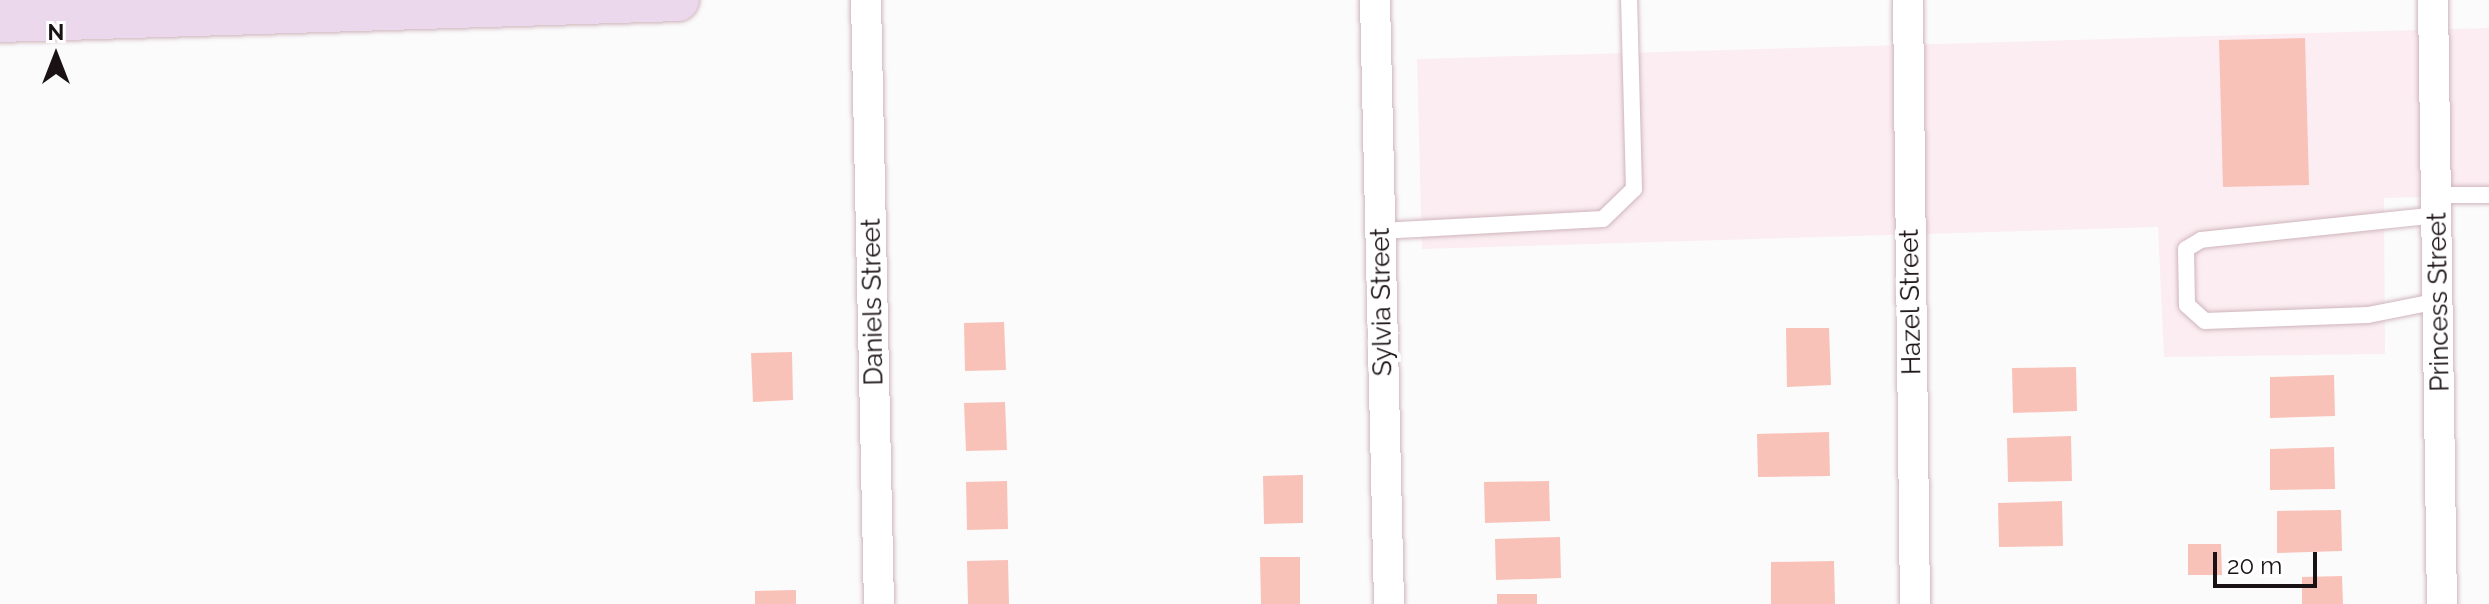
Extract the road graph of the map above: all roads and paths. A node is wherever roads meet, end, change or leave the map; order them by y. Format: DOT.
graph roads {
  1 [pos="678,0"];
  2 [pos="866,0"];
  3 [pos="1375,0"];
  4 [pos="1629,0"];
  5 [pos="1908,0"];
  6 [pos="2433,0"];
  7 [pos="355,5"];
  8 [pos="0,21"];
  9 [pos="2489,195"];
  10 [pos="2438,205"];
  11 [pos="1380,231"];
  12 [pos="2439,301"];
  13 [pos="879,604"];
  14 [pos="1389,604"];
  15 [pos="1915,604"];
  16 [pos="2442,604"];
  1 -- 7 [label="main road"];
  2 -- 13 [label="street, Daniels Street"];
  3 -- 11 [label="street, Sylvia Street"];
  4 -- 11 [label="lane"];
  5 -- 15 [label="street, Hazel Street"];
  6 -- 10 [label="street, Princess Street"];
  7 -- 8 [label="main road"];
  9 -- 10 [label="lane"];
  10 -- 12 [label="street, Princess Street"];
  10 -- 12 [label="lane"];
  11 -- 14 [label="street, Sylvia Street"];
  12 -- 16 [label="street, Princess Street"];
}
